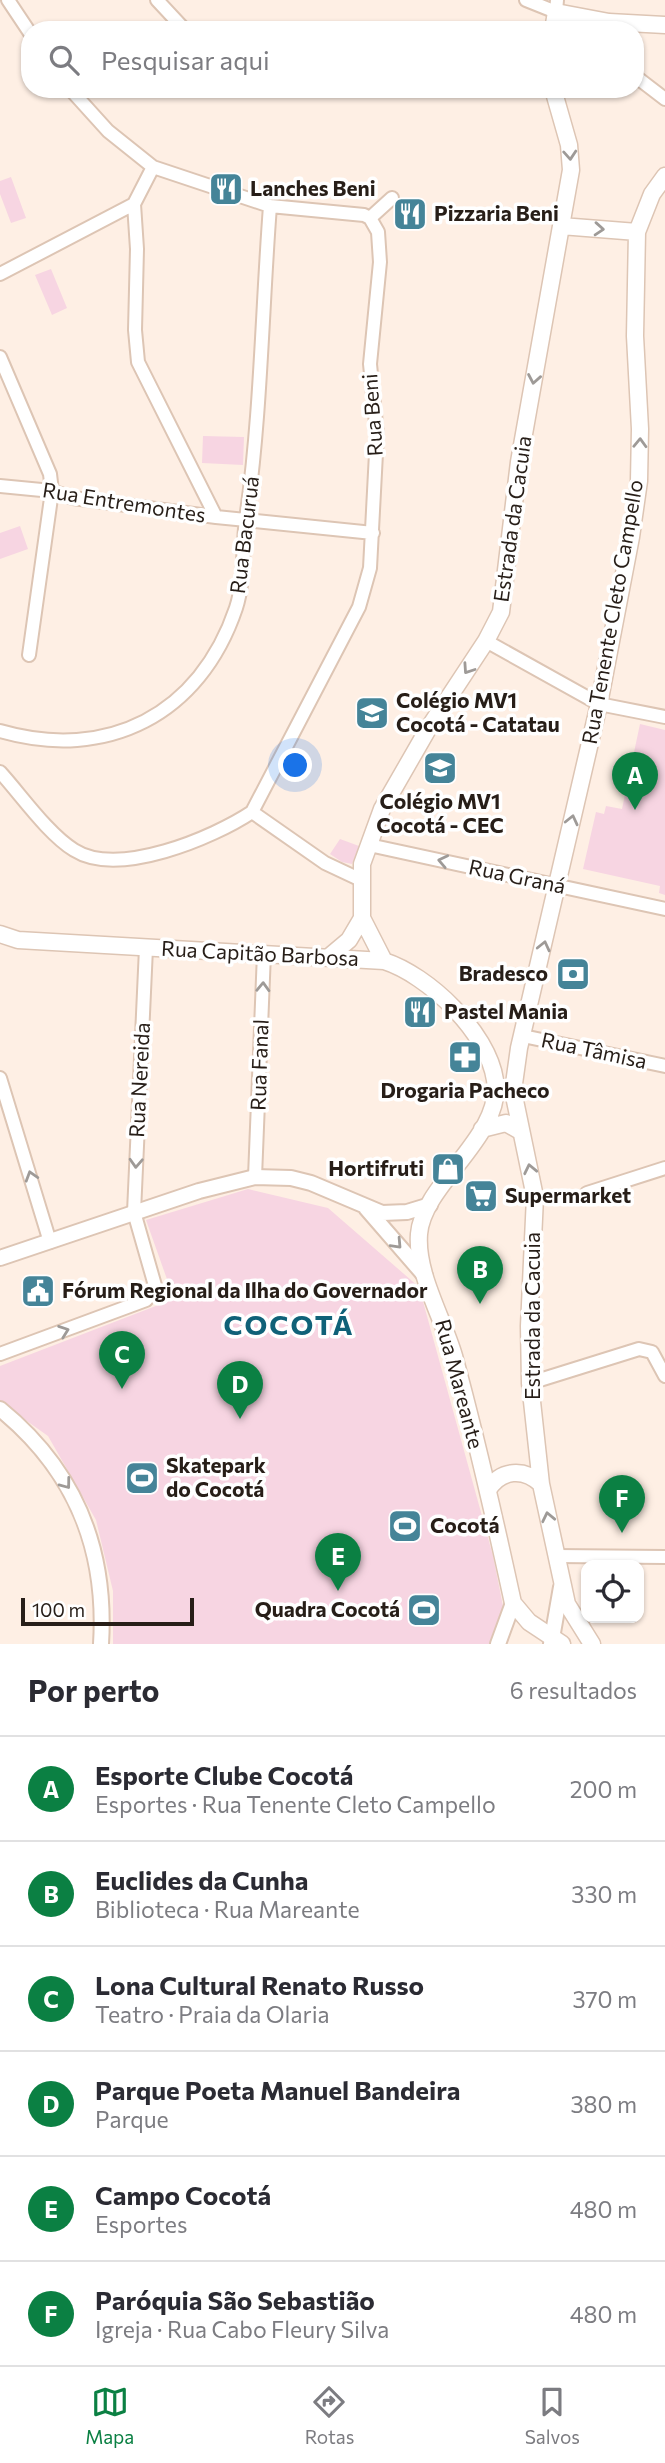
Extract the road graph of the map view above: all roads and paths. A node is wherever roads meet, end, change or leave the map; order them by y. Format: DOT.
graph roads {
  1 [pos="7,0"];
  2 [pos="156,0"];
  3 [pos="526,0"];
  4 [pos="0,2"];
  5 [pos="557,6"];
  6 [pos="22,21"];
  7 [pos="177,21"];
  8 [pos="594,21"];
  9 [pos="644,25"];
  10 [pos="665,25"];
  11 [pos="644,83"];
  12 [pos="78,98"];
  13 [pos="555,98"];
  14 [pos="665,99"];
  15 [pos="153,167"];
  16 [pos="665,176"];
  17 [pos="392,198"];
  18 [pos="134,204"];
  19 [pos="270,206"];
  20 [pos="370,218"];
  21 [pos="561,226"];
  22 [pos="636,232"];
  23 [pos="0,274"];
  24 [pos="0,357"];
  25 [pos="0,486"];
  26 [pos="52,491"];
  27 [pos="216,517"];
  28 [pos="246,520"];
  29 [pos="373,533"];
  30 [pos="486,641"];
  31 [pos="29,655"];
  32 [pos="599,704"];
  33 [pos="665,717"];
  34 [pos="0,731"];
  35 [pos="0,772"];
  36 [pos="252,812"];
  37 [pos="369,845"];
  38 [pos="359,879"];
  39 [pos="557,886"];
  40 [pos="665,909"];
  41 [pos="362,918"];
  42 [pos="0,934"];
  43 [pos="18,940"];
  44 [pos="0,942"];
  45 [pos="146,948"];
  46 [pos="264,953"];
  47 [pos="330,956"];
  48 [pos="384,961"];
  49 [pos="521,1042"];
  50 [pos="482,1050"];
  51 [pos="665,1066"];
  52 [pos="0,1078"];
  53 [pos="482,1129"];
  54 [pos="520,1131"];
  55 [pos="665,1168"];
  56 [pos="256,1177"];
  57 [pos="587,1193"];
  58 [pos="430,1205"];
  59 [pos="366,1208"];
  60 [pos="134,1212"];
  61 [pos="50,1242"];
  62 [pos="0,1258"];
  63 [pos="428,1280"];
  64 [pos="0,1354"];
  65 [pos="665,1376"];
  66 [pos="530,1383"];
  67 [pos="0,1409"];
  68 [pos="541,1484"];
  69 [pos="488,1490"];
  70 [pos="556,1556"];
  71 [pos="665,1557"];
  72 [pos="562,1584"];
  73 [pos="513,1603"];
  74 [pos="555,1642"];
  75 [pos="101,1644"];
  76 [pos="498,1644"];
  77 [pos="592,1644"];
  1 -- 4 [label="street"];
  1 -- 6 [label="street"];
  2 -- 7 [label="street"];
  3 -- 5 [label="street"];
  5 -- 8 [label="main road"];
  9 -- 10 [label="main road"];
  11 -- 14 [label="street"];
  12 -- 15 [label="street"];
  13 -- 21 [label="main road, Estrada da Cacuia, one-way"];
  15 -- 18 [label="street"];
  15 -- 19 [label="street"];
  16 -- 22 [label="main road, Rua Tenente Cleto Campello"];
  17 -- 20 [label="street"];
  18 -- 23 [label="street"];
  18 -- 27 [label="street"];
  19 -- 20 [label="street"];
  19 -- 28 [label="street, Rua Bacuruá"];
  20 -- 29 [label="street, Rua Beni"];
  21 -- 22 [label="main road, one-way"];
  21 -- 30 [label="main road, Estrada da Cacuia, one-way"];
  32 -- 22 [label="main road, Rua Tenente Cleto Campello, one-way"];
  24 -- 26 [label="street"];
  25 -- 26 [label="street, Rua Entremontes"];
  26 -- 27 [label="street, Rua Entremontes"];
  26 -- 31 [label="street"];
  27 -- 28 [label="street, Rua Entremontes"];
  28 -- 29 [label="street, Rua Entremontes"];
  28 -- 34 [label="street, Rua Bacuruá"];
  29 -- 36 [label="street, Rua Beni"];
  30 -- 32 [label="street"];
  30 -- 37 [label="main road, Estrada da Cacuia, one-way"];
  32 -- 33 [label="street"];
  39 -- 32 [label="main road, Rua Tenente Cleto Campello, one-way"];
  35 -- 36 [label="street"];
  36 -- 38 [label="street"];
  37 -- 38 [label="main road, Estrada da Cacuia"];
  39 -- 37 [label="street, Rua Graná, one-way"];
  38 -- 41 [label="main road, Estrada da Cacuia"];
  39 -- 40 [label="street, Rua Graná"];
  49 -- 39 [label="main road, Rua Tenente Cleto Campello, one-way"];
  41 -- 47 [label="main road"];
  41 -- 48 [label="main road, Estrada da Cacuia"];
  42 -- 43 [label="main road, Rua Capitão Barbosa"];
  43 -- 44 [label="street"];
  43 -- 45 [label="main road, Rua Capitão Barbosa"];
  45 -- 46 [label="main road, Rua Capitão Barbosa"];
  45 -- 60 [label="street, Rua Nereida, one-way"];
  46 -- 47 [label="main road, Rua Capitão Barbosa"];
  56 -- 46 [label="street, Rua Fanal, one-way"];
  47 -- 48 [label="main road, Rua Capitão Barbosa"];
  48 -- 50 [label="main road, Rua Capitão Barbosa"];
  49 -- 50 [label="main road"];
  49 -- 51 [label="street, Rua Tâmisa"];
  49 -- 54 [label="main road, Estrada da Cacuia"];
  50 -- 53 [label="main road, Rua Mareante"];
  61 -- 52 [label="street, one-way"];
  53 -- 54 [label="main road"];
  53 -- 58 [label="main road, Rua Mareante"];
  66 -- 54 [label="main road, Estrada da Cacuia, one-way"];
  55 -- 57 [label="street"];
  56 -- 59 [label="street"];
  56 -- 60 [label="street"];
  58 -- 59 [label="street"];
  58 -- 63 [label="main road, Rua Mareante"];
  59 -- 63 [label="street, one-way"];
  60 -- 61 [label="street"];
  64 -- 60 [label="street, one-way"];
  61 -- 62 [label="street"];
  63 -- 69 [label="main road, Rua Mareante"];
  65 -- 66 [label="street"];
  66 -- 68 [label="main road, Estrada da Cacuia"];
  67 -- 75 [label="street, one-way"];
  68 -- 69 [label="main road"];
  70 -- 68 [label="main road, Estrada da Cacuia, one-way"];
  69 -- 73 [label="main road, Rua Mareante"];
  70 -- 71 [label="street"];
  70 -- 72 [label="main road, Estrada da Cacuia"];
  72 -- 74 [label="street"];
  72 -- 77 [label="main road, Estrada da Cacuia"];
  73 -- 74 [label="main road"];
  73 -- 76 [label="street"];
}
